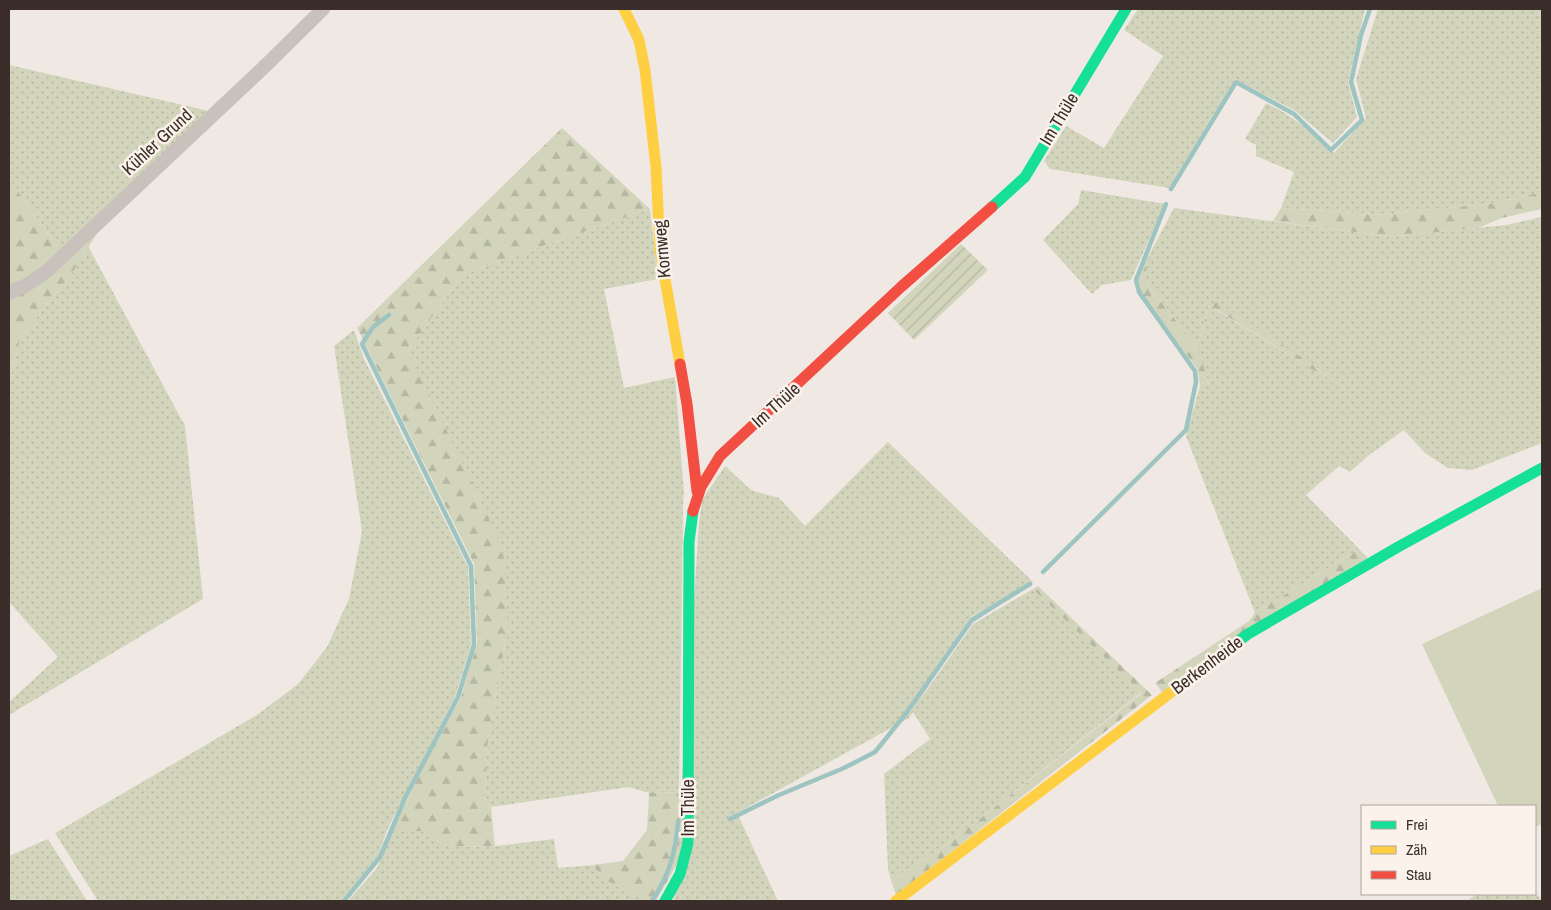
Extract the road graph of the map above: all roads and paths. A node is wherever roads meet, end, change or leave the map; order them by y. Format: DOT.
graph roads {
  1 [pos="323,9"];
  2 [pos="624,9"];
  3 [pos="1126,9"];
  4 [pos="9,293"];
  5 [pos="1542,468"];
  6 [pos="697,491"];
  7 [pos="665,901"];
  8 [pos="896,901"];
  1 -- 4 [label="street, Kühler Grund"];
  2 -- 6 [label="street, Kornweg"];
  3 -- 6 [label="street, Im Thüle"];
  5 -- 8 [label="street, Berkenheide"];
  6 -- 7 [label="street, Im Thüle"];
}
